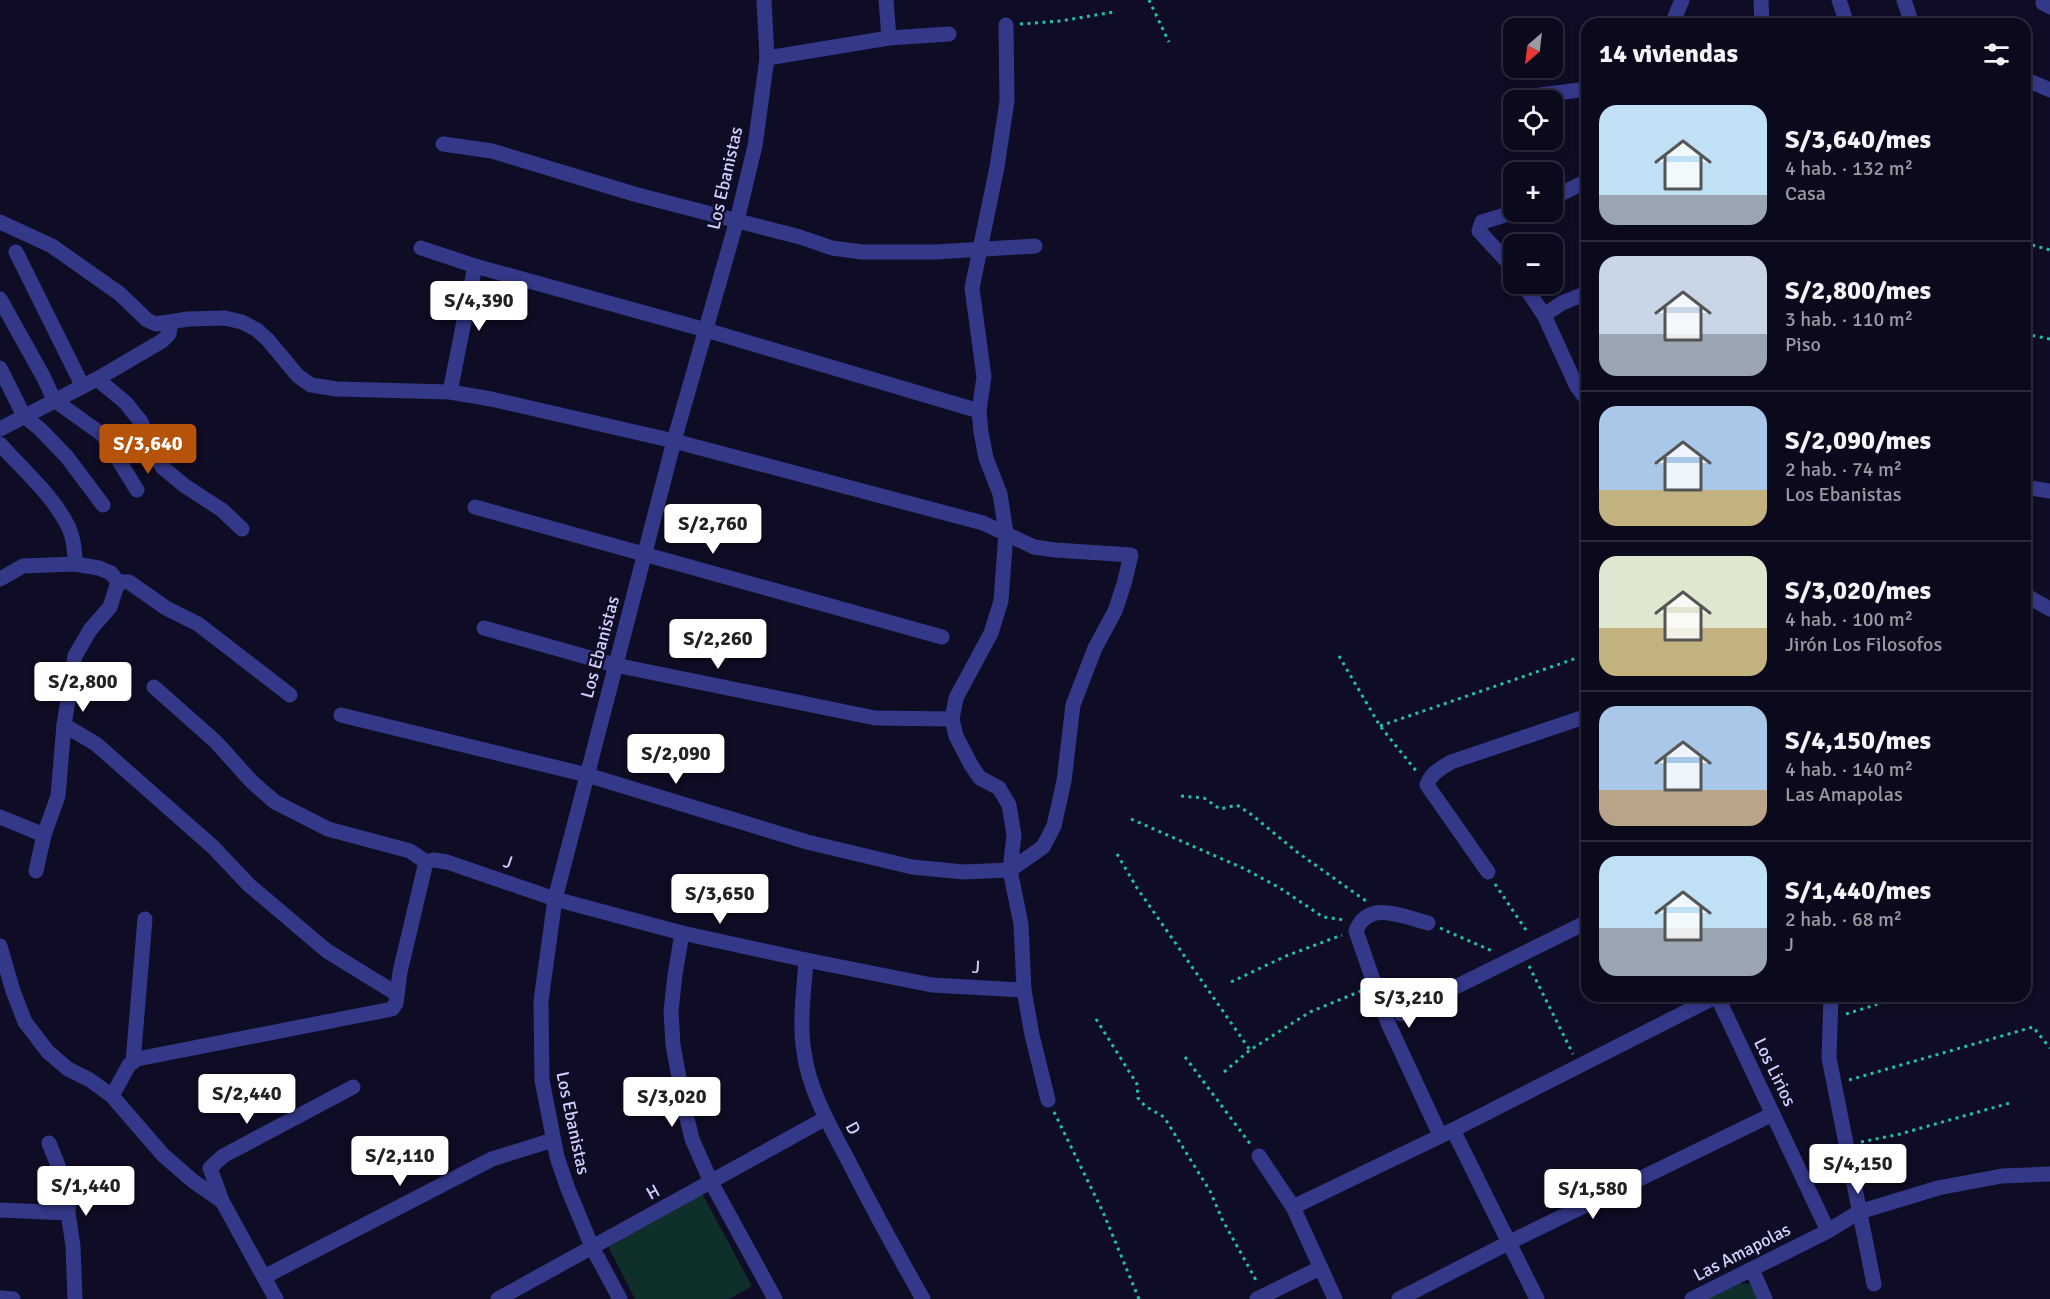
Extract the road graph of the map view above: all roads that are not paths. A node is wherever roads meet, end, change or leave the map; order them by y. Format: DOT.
graph roads {
  1 [pos="764,0"];
  2 [pos="886,0"];
  3 [pos="1682,0"];
  4 [pos="1761,0"];
  5 [pos="1839,0"];
  6 [pos="1904,0"];
  7 [pos="1674,18"];
  8 [pos="1761,18"];
  9 [pos="1844,18"];
  10 [pos="1910,18"];
  11 [pos="1006,25"];
  12 [pos="950,34"];
  13 [pos="889,38"];
  14 [pos="767,58"];
  15 [pos="2031,82"];
  16 [pos="1581,90"];
  17 [pos="2050,90"];
  18 [pos="1563,92"];
  19 [pos="443,144"];
  20 [pos="1581,184"];
  21 [pos="1563,193"];
  22 [pos="1503,216"];
  23 [pos="737,220"];
  24 [pos="0,222"];
  25 [pos="1035,246"];
  26 [pos="421,248"];
  27 [pos="980,249"];
  28 [pos="16,252"];
  29 [pos="1503,258"];
  30 [pos="475,266"];
  31 [pos="1530,294"];
  32 [pos="1581,295"];
  33 [pos="0,299"];
  34 [pos="1544,315"];
  35 [pos="171,323"];
  36 [pos="706,330"];
  37 [pos="0,368"];
  38 [pos="97,379"];
  39 [pos="82,385"];
  40 [pos="450,392"];
  41 [pos="1581,392"];
  42 [pos="54,400"];
  43 [pos="979,411"];
  44 [pos="24,416"];
  45 [pos="0,429"];
  46 [pos="674,441"];
  47 [pos="0,444"];
  48 [pos="2031,488"];
  49 [pos="137,490"];
  50 [pos="2050,491"];
  51 [pos="103,505"];
  52 [pos="475,507"];
  53 [pos="242,529"];
  54 [pos="1006,533"];
  55 [pos="645,553"];
  56 [pos="75,564"];
  57 [pos="0,579"];
  58 [pos="118,582"];
  59 [pos="2031,598"];
  60 [pos="2050,609"];
  61 [pos="484,628"];
  62 [pos="942,637"];
  63 [pos="615,665"];
  64 [pos="154,687"];
  65 [pos="291,695"];
  66 [pos="340,714"];
  67 [pos="1581,718"];
  68 [pos="952,719"];
  69 [pos="64,725"];
  70 [pos="587,775"];
  71 [pos="0,817"];
  72 [pos="44,836"];
  73 [pos="426,862"];
  74 [pos="1010,870"];
  75 [pos="36,871"];
  76 [pos="1488,872"];
  77 [pos="555,899"];
  78 [pos="145,919"];
  79 [pos="1428,923"];
  80 [pos="1581,925"];
  81 [pos="682,933"];
  82 [pos="0,946"];
  83 [pos="806,960"];
  84 [pos="1024,990"];
  85 [pos="397,994"];
  86 [pos="1705,1002"];
  87 [pos="1720,1002"];
  88 [pos="1831,1002"];
  89 [pos="1401,1014"];
  90 [pos="133,1062"];
  91 [pos="353,1087"];
  92 [pos="112,1096"];
  93 [pos="1048,1100"];
  94 [pos="1773,1114"];
  95 [pos="826,1118"];
  96 [pos="1447,1132"];
  97 [pos="553,1140"];
  98 [pos="49,1143"];
  99 [pos="1259,1156"];
  100 [pos="2050,1174"];
  101 [pos="711,1182"];
  102 [pos="222,1201"];
  103 [pos="1293,1206"];
  104 [pos="0,1210"];
  105 [pos="1859,1212"];
  106 [pos="68,1213"];
  107 [pos="1828,1231"];
  108 [pos="1510,1242"];
  109 [pos="592,1247"];
  110 [pos="1320,1268"];
  111 [pos="1752,1269"];
  112 [pos="264,1277"];
  113 [pos="1874,1284"];
  114 [pos="1261,1297"];
  115 [pos="0,1298"];
  116 [pos="13,1299"];
  117 [pos="75,1299"];
  118 [pos="276,1299"];
  119 [pos="498,1299"];
  120 [pos="620,1299"];
  121 [pos="775,1299"];
  122 [pos="923,1299"];
  123 [pos="1335,1299"];
  124 [pos="1399,1299"];
  125 [pos="1537,1299"];
  126 [pos="1692,1299"];
  127 [pos="1765,1299"];
  1 -- 14 [label="street, Los Ebanistas"];
  2 -- 13 [label="street"];
  3 -- 7 [label="street"];
  4 -- 8 [label="street"];
  5 -- 9 [label="street"];
  6 -- 10 [label="street"];
  11 -- 27 [label="street"];
  12 -- 13 [label="street"];
  13 -- 14 [label="street"];
  14 -- 23 [label="street, Los Ebanistas"];
  15 -- 17 [label="street"];
  16 -- 18 [label="street"];
  19 -- 23 [label="street"];
  20 -- 21 [label="street"];
  22 -- 29 [label="street"];
  23 -- 27 [label="street"];
  23 -- 36 [label="street, Los Ebanistas"];
  24 -- 35 [label="street"];
  25 -- 27 [label="street"];
  26 -- 30 [label="street"];
  27 -- 43 [label="street"];
  28 -- 39 [label="street"];
  30 -- 36 [label="street"];
  30 -- 40 [label="street"];
  31 -- 34 [label="street"];
  32 -- 34 [label="street"];
  33 -- 42 [label="street"];
  34 -- 41 [label="street"];
  35 -- 38 [label="street"];
  35 -- 40 [label="street"];
  36 -- 43 [label="street"];
  36 -- 46 [label="street, Los Ebanistas"];
  37 -- 44 [label="street"];
  38 -- 39 [label="street"];
  38 -- 53 [label="street"];
  39 -- 42 [label="street"];
  40 -- 46 [label="street"];
  42 -- 44 [label="street"];
  42 -- 49 [label="street"];
  43 -- 54 [label="street"];
  44 -- 45 [label="street"];
  44 -- 51 [label="street"];
  46 -- 54 [label="street"];
  46 -- 55 [label="street, Los Ebanistas"];
  47 -- 56 [label="street"];
  48 -- 50 [label="street"];
  52 -- 55 [label="street"];
  54 -- 68 [label="street"];
  54 -- 74 [label="street"];
  55 -- 62 [label="street"];
  55 -- 63 [label="street, Los Ebanistas"];
  56 -- 57 [label="street"];
  56 -- 58 [label="street"];
  58 -- 65 [label="street"];
  58 -- 69 [label="street"];
  59 -- 60 [label="street"];
  61 -- 63 [label="street"];
  63 -- 68 [label="street"];
  63 -- 70 [label="street, Los Ebanistas"];
  64 -- 73 [label="street"];
  66 -- 70 [label="street"];
  67 -- 76 [label="street"];
  68 -- 74 [label="street"];
  69 -- 72 [label="street"];
  69 -- 85 [label="street"];
  70 -- 74 [label="street"];
  70 -- 77 [label="street, Los Ebanistas"];
  71 -- 72 [label="street"];
  72 -- 75 [label="street"];
  73 -- 77 [label="street, J"];
  73 -- 85 [label="street"];
  74 -- 84 [label="street"];
  77 -- 81 [label="street, J"];
  77 -- 97 [label="street, Los Ebanistas"];
  78 -- 90 [label="street"];
  79 -- 96 [label="street"];
  80 -- 89 [label="street"];
  81 -- 83 [label="street, J"];
  81 -- 101 [label="street"];
  82 -- 92 [label="street"];
  83 -- 84 [label="street, J"];
  83 -- 95 [label="street, D"];
  84 -- 93 [label="street"];
  85 -- 90 [label="street"];
  86 -- 96 [label="street"];
  87 -- 94 [label="street, Los Lirios"];
  88 -- 105 [label="street"];
  90 -- 92 [label="street"];
  91 -- 102 [label="street"];
  92 -- 102 [label="street"];
  94 -- 107 [label="street, Los Lirios"];
  94 -- 108 [label="street"];
  95 -- 101 [label="street, H"];
  95 -- 122 [label="street, D"];
  96 -- 103 [label="street"];
  96 -- 108 [label="street"];
  97 -- 109 [label="street, Los Ebanistas"];
  97 -- 112 [label="street"];
  98 -- 106 [label="street"];
  99 -- 103 [label="street"];
  100 -- 105 [label="street, Las Amapolas"];
  101 -- 109 [label="street, H"];
  101 -- 121 [label="street"];
  102 -- 112 [label="street"];
  103 -- 110 [label="street"];
  104 -- 106 [label="street"];
  105 -- 107 [label="street, Las Amapolas"];
  105 -- 113 [label="street"];
  106 -- 117 [label="street"];
  107 -- 111 [label="street, Las Amapolas"];
  108 -- 124 [label="street"];
  108 -- 125 [label="street"];
  109 -- 119 [label="street, H"];
  109 -- 120 [label="street, Los Ebanistas"];
  110 -- 114 [label="street"];
  110 -- 123 [label="street"];
  111 -- 126 [label="street, Las Amapolas"];
  111 -- 127 [label="street"];
  112 -- 118 [label="street"];
  115 -- 116 [label="street"];
}
